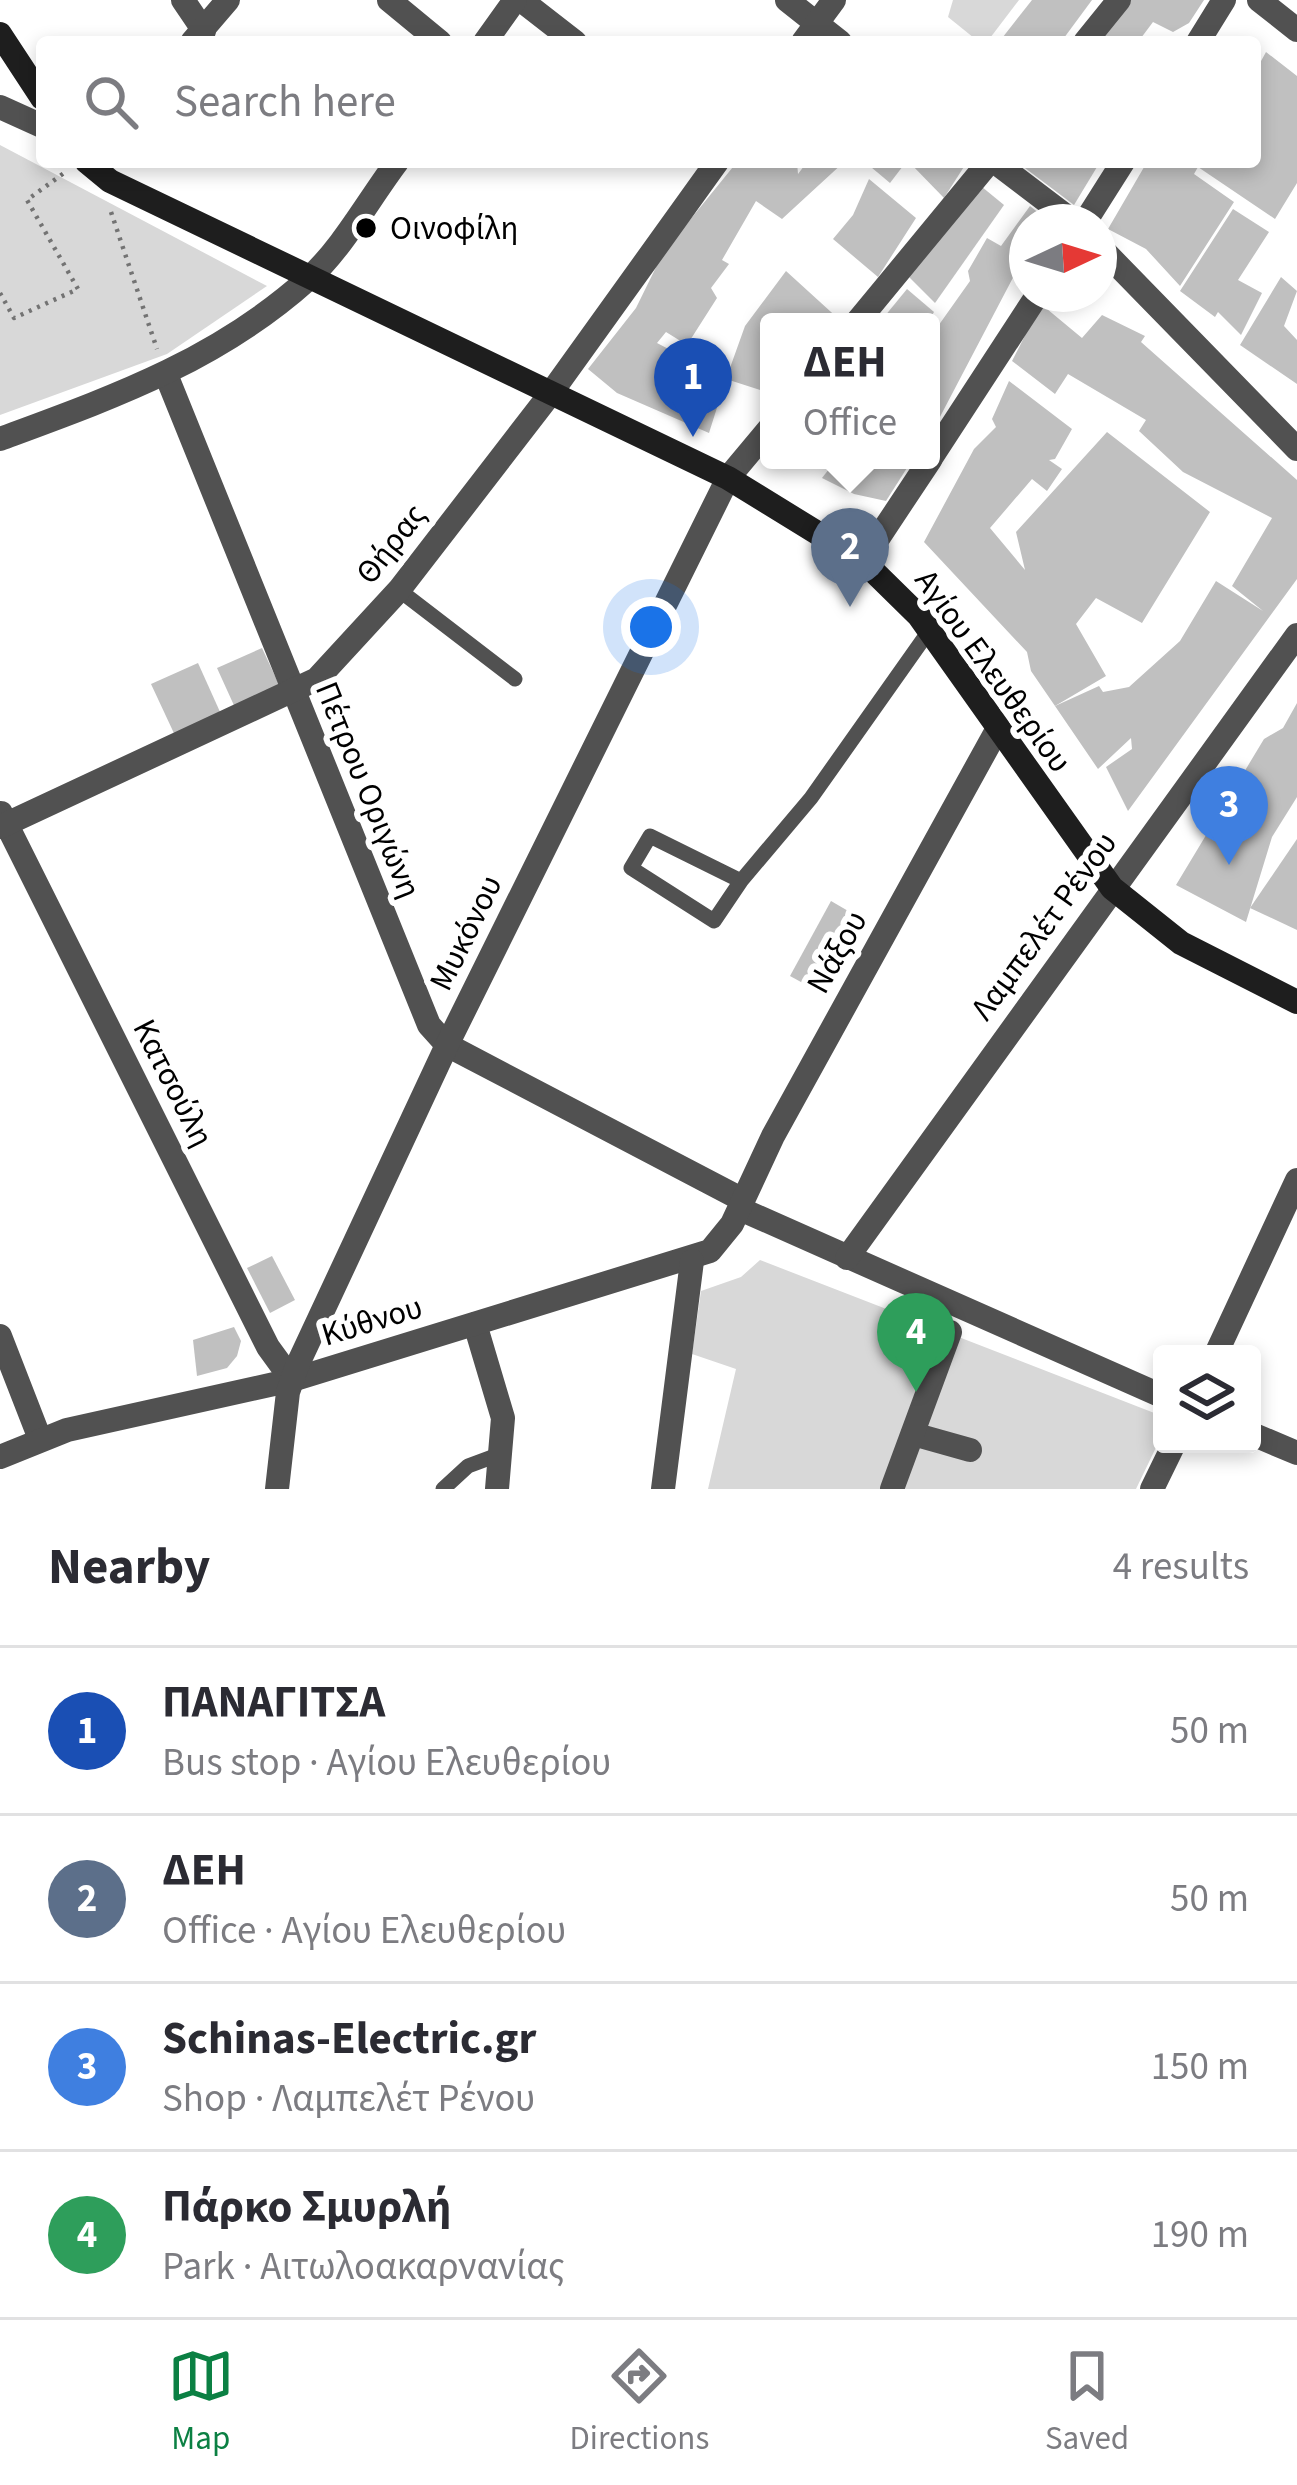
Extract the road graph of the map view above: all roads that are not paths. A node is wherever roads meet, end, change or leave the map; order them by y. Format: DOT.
graph roads {
  1 [pos="183,0"];
  2 [pos="228,0"];
  3 [pos="388,0"];
  4 [pos="518,0"];
  5 [pos="787,0"];
  6 [pos="833,0"];
  7 [pos="1119,0"];
  8 [pos="1224,0"];
  9 [pos="1258,0"];
  10 [pos="1297,30"];
  11 [pos="810,33"];
  12 [pos="0,34"];
  13 [pos="198,36"];
  14 [pos="433,36"];
  15 [pos="490,36"];
  16 [pos="567,36"];
  17 [pos="1090,36"];
  18 [pos="1202,36"];
  19 [pos="36,89"];
  20 [pos="0,107"];
  21 [pos="36,123"];
  22 [pos="94,168"];
  23 [pos="393,168"];
  24 [pos="713,168"];
  25 [pos="987,168"];
  26 [pos="1000,168"];
  27 [pos="1119,168"];
  28 [pos="1049,204"];
  29 [pos="1096,204"];
  30 [pos="1117,264"];
  31 [pos="311,278"];
  32 [pos="1026,312"];
  33 [pos="865,313"];
  34 [pos="166,377"];
  35 [pos="550,393"];
  36 [pos="0,439"];
  37 [pos="760,440"];
  38 [pos="940,444"];
  39 [pos="1297,449"];
  40 [pos="923,469"];
  41 [pos="728,478"];
  42 [pos="863,561"];
  43 [pos="399,590"];
  44 [pos="929,631"];
  45 [pos="1297,635"];
  46 [pos="514,679"];
  47 [pos="293,693"];
  48 [pos="997,730"];
  49 [pos="2,821"];
  50 [pos="741,881"];
  51 [pos="1112,888"];
  52 [pos="1297,1002"];
  53 [pos="446,1045"];
  54 [pos="1297,1180"];
  55 [pos="742,1205"];
  56 [pos="847,1258"];
  57 [pos="692,1261"];
  58 [pos="475,1324"];
  59 [pos="950,1332"];
  60 [pos="0,1336"];
  61 [pos="1220,1345"];
  62 [pos="292,1380"];
  63 [pos="1153,1392"];
  64 [pos="913,1434"];
  65 [pos="1261,1438"];
  66 [pos="40,1439"];
  67 [pos="970,1450"];
  68 [pos="503,1453"];
  69 [pos="1170,1453"];
  70 [pos="1297,1453"];
  71 [pos="0,1457"];
  72 [pos="277,1489"];
  73 [pos="443,1489"];
  74 [pos="497,1489"];
  75 [pos="663,1489"];
  76 [pos="892,1489"];
  77 [pos="1152,1489"];
  1 -- 13 [label="street"];
  2 -- 13 [label="street"];
  3 -- 14 [label="street"];
  4 -- 15 [label="street"];
  4 -- 16 [label="street"];
  5 -- 11 [label="street"];
  6 -- 11 [label="street"];
  7 -- 17 [label="street"];
  8 -- 18 [label="street"];
  9 -- 10 [label="street"];
  12 -- 19 [label="street"];
  20 -- 21 [label="street"];
  22 -- 31 [label="street, Αγίου Ελευθερίου"];
  23 -- 31 [label="street"];
  24 -- 35 [label="street, Θήρας"];
  25 -- 33 [label="street"];
  26 -- 28 [label="street"];
  27 -- 29 [label="street"];
  30 -- 39 [label="street"];
  31 -- 34 [label="street"];
  31 -- 35 [label="street, Αγίου Ελευθερίου"];
  32 -- 38 [label="street"];
  34 -- 36 [label="street"];
  34 -- 47 [label="street, Πέτρου Οριγώνη"];
  35 -- 41 [label="street, Αγίου Ελευθερίου"];
  35 -- 43 [label="street, Θήρας"];
  37 -- 41 [label="street, Μυκόνου"];
  40 -- 42 [label="street"];
  41 -- 42 [label="street, Αγίου Ελευθερίου"];
  41 -- 53 [label="street, Μυκόνου"];
  42 -- 44 [label="street, Αγίου Ελευθερίου"];
  43 -- 46 [label="lane"];
  43 -- 47 [label="street, Θήρας"];
  44 -- 48 [label="street, Αγίου Ελευθερίου"];
  44 -- 50 [label="lane"];
  45 -- 51 [label="street, Λαμπελέτ Ρένου"];
  47 -- 49 [label="street, Θήρας"];
  47 -- 53 [label="street, Πέτρου Οριγώνη"];
  48 -- 51 [label="street, Αγίου Ελευθερίου"];
  48 -- 55 [label="street, Νάξου"];
  49 -- 62 [label="street, Κατσούλη"];
  50 -- 50 [label="lane"];
  51 -- 52 [label="street, Αγίου Ελευθερίου"];
  51 -- 56 [label="street, Λαμπελέτ Ρένου"];
  53 -- 55 [label="street"];
  53 -- 62 [label="street, Μυκόνου"];
  54 -- 61 [label="street"];
  55 -- 56 [label="street"];
  55 -- 57 [label="street, Κύθνου"];
  56 -- 63 [label="street"];
  57 -- 58 [label="street, Κύθνου"];
  57 -- 75 [label="street"];
  58 -- 62 [label="street, Κύθνου"];
  58 -- 68 [label="street"];
  59 -- 64 [label="street"];
  60 -- 66 [label="street"];
  62 -- 66 [label="street, Κύθνου"];
  62 -- 72 [label="street, Μυκόνου"];
  64 -- 67 [label="street"];
  64 -- 76 [label="street"];
  65 -- 70 [label="street"];
  66 -- 71 [label="street, Κύθνου"];
  68 -- 73 [label="lane"];
  68 -- 74 [label="street"];
  69 -- 77 [label="street"];
}
